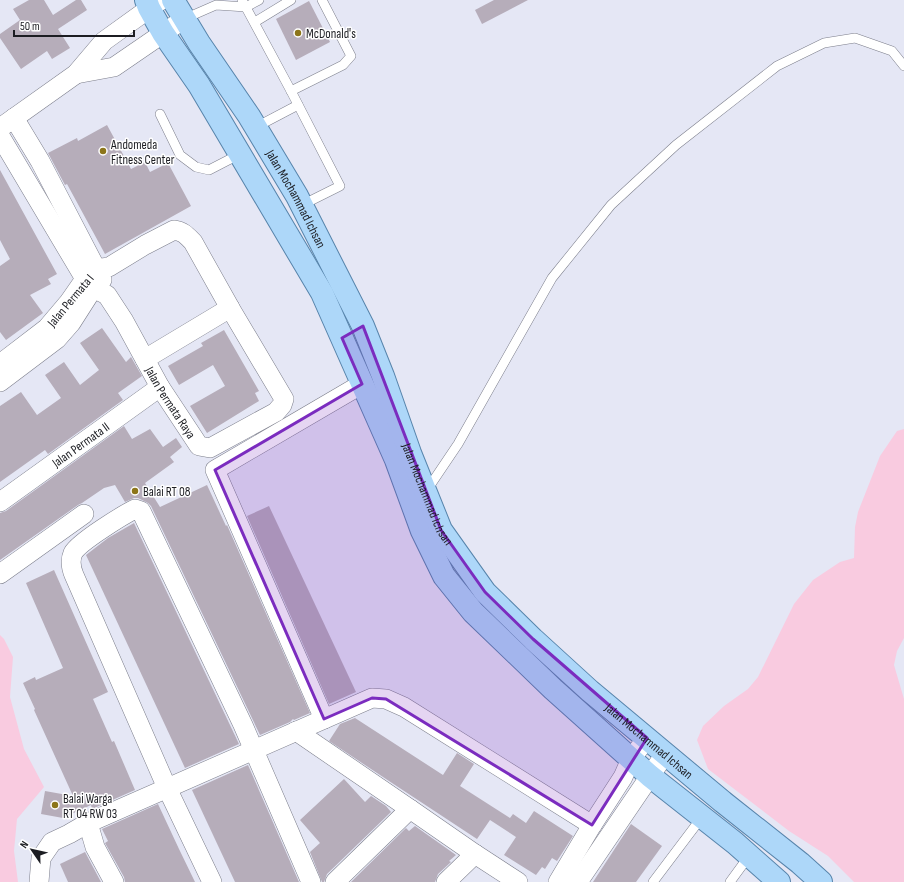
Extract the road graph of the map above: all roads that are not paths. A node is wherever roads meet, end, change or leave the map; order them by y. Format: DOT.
graph roads {
  1 [pos="172,0"];
  2 [pos="259,0"];
  3 [pos="291,0"];
  4 [pos="322,0"];
  5 [pos="152,3"];
  6 [pos="244,3"];
  7 [pos="184,19"];
  8 [pos="255,22"];
  9 [pos="163,33"];
  10 [pos="904,66"];
  11 [pos="76,74"];
  12 [pos="291,91"];
  13 [pos="298,105"];
  14 [pos="160,114"];
  15 [pos="7,123"];
  16 [pos="256,127"];
  17 [pos="0,136"];
  18 [pos="240,154"];
  19 [pos="302,205"];
  20 [pos="145,245"];
  21 [pos="99,279"];
  22 [pos="230,308"];
  23 [pos="363,326"];
  24 [pos="52,333"];
  25 [pos="342,338"];
  26 [pos="145,359"];
  27 [pos="0,364"];
  28 [pos="0,382"];
  29 [pos="362,384"];
  30 [pos="160,387"];
  31 [pos="426,491"];
  32 [pos="0,502"];
  33 [pos="84,514"];
  34 [pos="0,574"];
  35 [pos="324,719"];
  36 [pos="296,731"];
  37 [pos="647,738"];
  38 [pos="253,751"];
  39 [pos="665,754"];
  40 [pos="631,759"];
  41 [pos="650,776"];
  42 [pos="166,788"];
  43 [pos="410,809"];
  44 [pos="702,817"];
  45 [pos="88,823"];
  46 [pos="592,825"];
  47 [pos="475,854"];
  48 [pos="749,856"];
  49 [pos="776,881"];
  50 [pos="38,882"];
  51 [pos="114,882"];
  52 [pos="212,882"];
  53 [pos="311,882"];
  54 [pos="335,882"];
  55 [pos="446,882"];
  56 [pos="518,882"];
  57 [pos="558,882"];
  58 [pos="578,882"];
  59 [pos="653,882"];
  60 [pos="730,882"];
  61 [pos="821,882"];
  1 -- 7 [label="main road, Jalan Mochammad Ichsan"];
  2 -- 6 [label="lane"];
  3 -- 8 [label="lane"];
  4 -- 12 [label="lane"];
  5 -- 9 [label="main road, Jalan Mochammad Ichsan"];
  5 -- 11 [label="street"];
  6 -- 7 [label="lane"];
  6 -- 8 [label="lane"];
  7 -- 9 [label="street"];
  7 -- 16 [label="main road, Jalan Mochammad Ichsan"];
  8 -- 12 [label="lane"];
  9 -- 11 [label="street"];
  9 -- 18 [label="main road, Jalan Mochammad Ichsan"];
  10 -- 31 [label="lane"];
  11 -- 15 [label="street"];
  12 -- 13 [label="lane"];
  13 -- 16 [label="lane"];
  13 -- 19 [label="lane"];
  14 -- 18 [label="lane"];
  15 -- 21 [label="street, Jalan Permata Raya"];
  16 -- 19 [label="main road, Jalan Mochammad Ichsan"];
  17 -- 21 [label="street, Jalan Permata Raya"];
  18 -- 25 [label="main road, Jalan Mochammad Ichsan"];
  19 -- 23 [label="main road, Jalan Mochammad Ichsan"];
  20 -- 21 [label="street, Jalan Permata I"];
  20 -- 22 [label="street, Jalan Permata Raya"];
  21 -- 24 [label="street"];
  21 -- 26 [label="street, Jalan Permata Raya"];
  22 -- 26 [label="street"];
  22 -- 30 [label="street, Jalan Permata Raya"];
  23 -- 25 [label="main road"];
  23 -- 31 [label="main road, Jalan Mochammad Ichsan"];
  24 -- 27 [label="street, Jalan Permata I"];
  24 -- 28 [label="street, Jalan Permata I"];
  25 -- 29 [label="main road, Jalan Mochammad Ichsan"];
  26 -- 30 [label="street, Jalan Permata Raya"];
  29 -- 35 [label="street"];
  29 -- 40 [label="main road, Jalan Mochammad Ichsan"];
  30 -- 32 [label="street, Jalan Permata II"];
  31 -- 37 [label="main road, Jalan Mochammad Ichsan"];
  33 -- 34 [label="street"];
  35 -- 36 [label="street"];
  35 -- 46 [label="street"];
  36 -- 38 [label="street"];
  36 -- 43 [label="street"];
  37 -- 39 [label="main road, Jalan Mochammad Ichsan"];
  37 -- 40 [label="street"];
  38 -- 42 [label="street"];
  38 -- 42 [label="street"];
  38 -- 53 [label="street"];
  39 -- 41 [label="street"];
  39 -- 61 [label="main road, Jalan Mochammad Ichsan"];
  40 -- 41 [label="main road, Jalan Mochammad Ichsan"];
  40 -- 46 [label="street"];
  41 -- 44 [label="main road, Jalan Mochammad Ichsan"];
  41 -- 58 [label="street"];
  42 -- 45 [label="street"];
  42 -- 52 [label="street"];
  43 -- 47 [label="street"];
  43 -- 54 [label="street"];
  44 -- 48 [label="main road, Jalan Mochammad Ichsan"];
  44 -- 59 [label="lane"];
  45 -- 50 [label="street"];
  45 -- 51 [label="street"];
  46 -- 57 [label="street"];
  47 -- 55 [label="street"];
  47 -- 56 [label="street"];
  48 -- 49 [label="main road, Jalan Mochammad Ichsan"];
  48 -- 60 [label="lane"];
}
